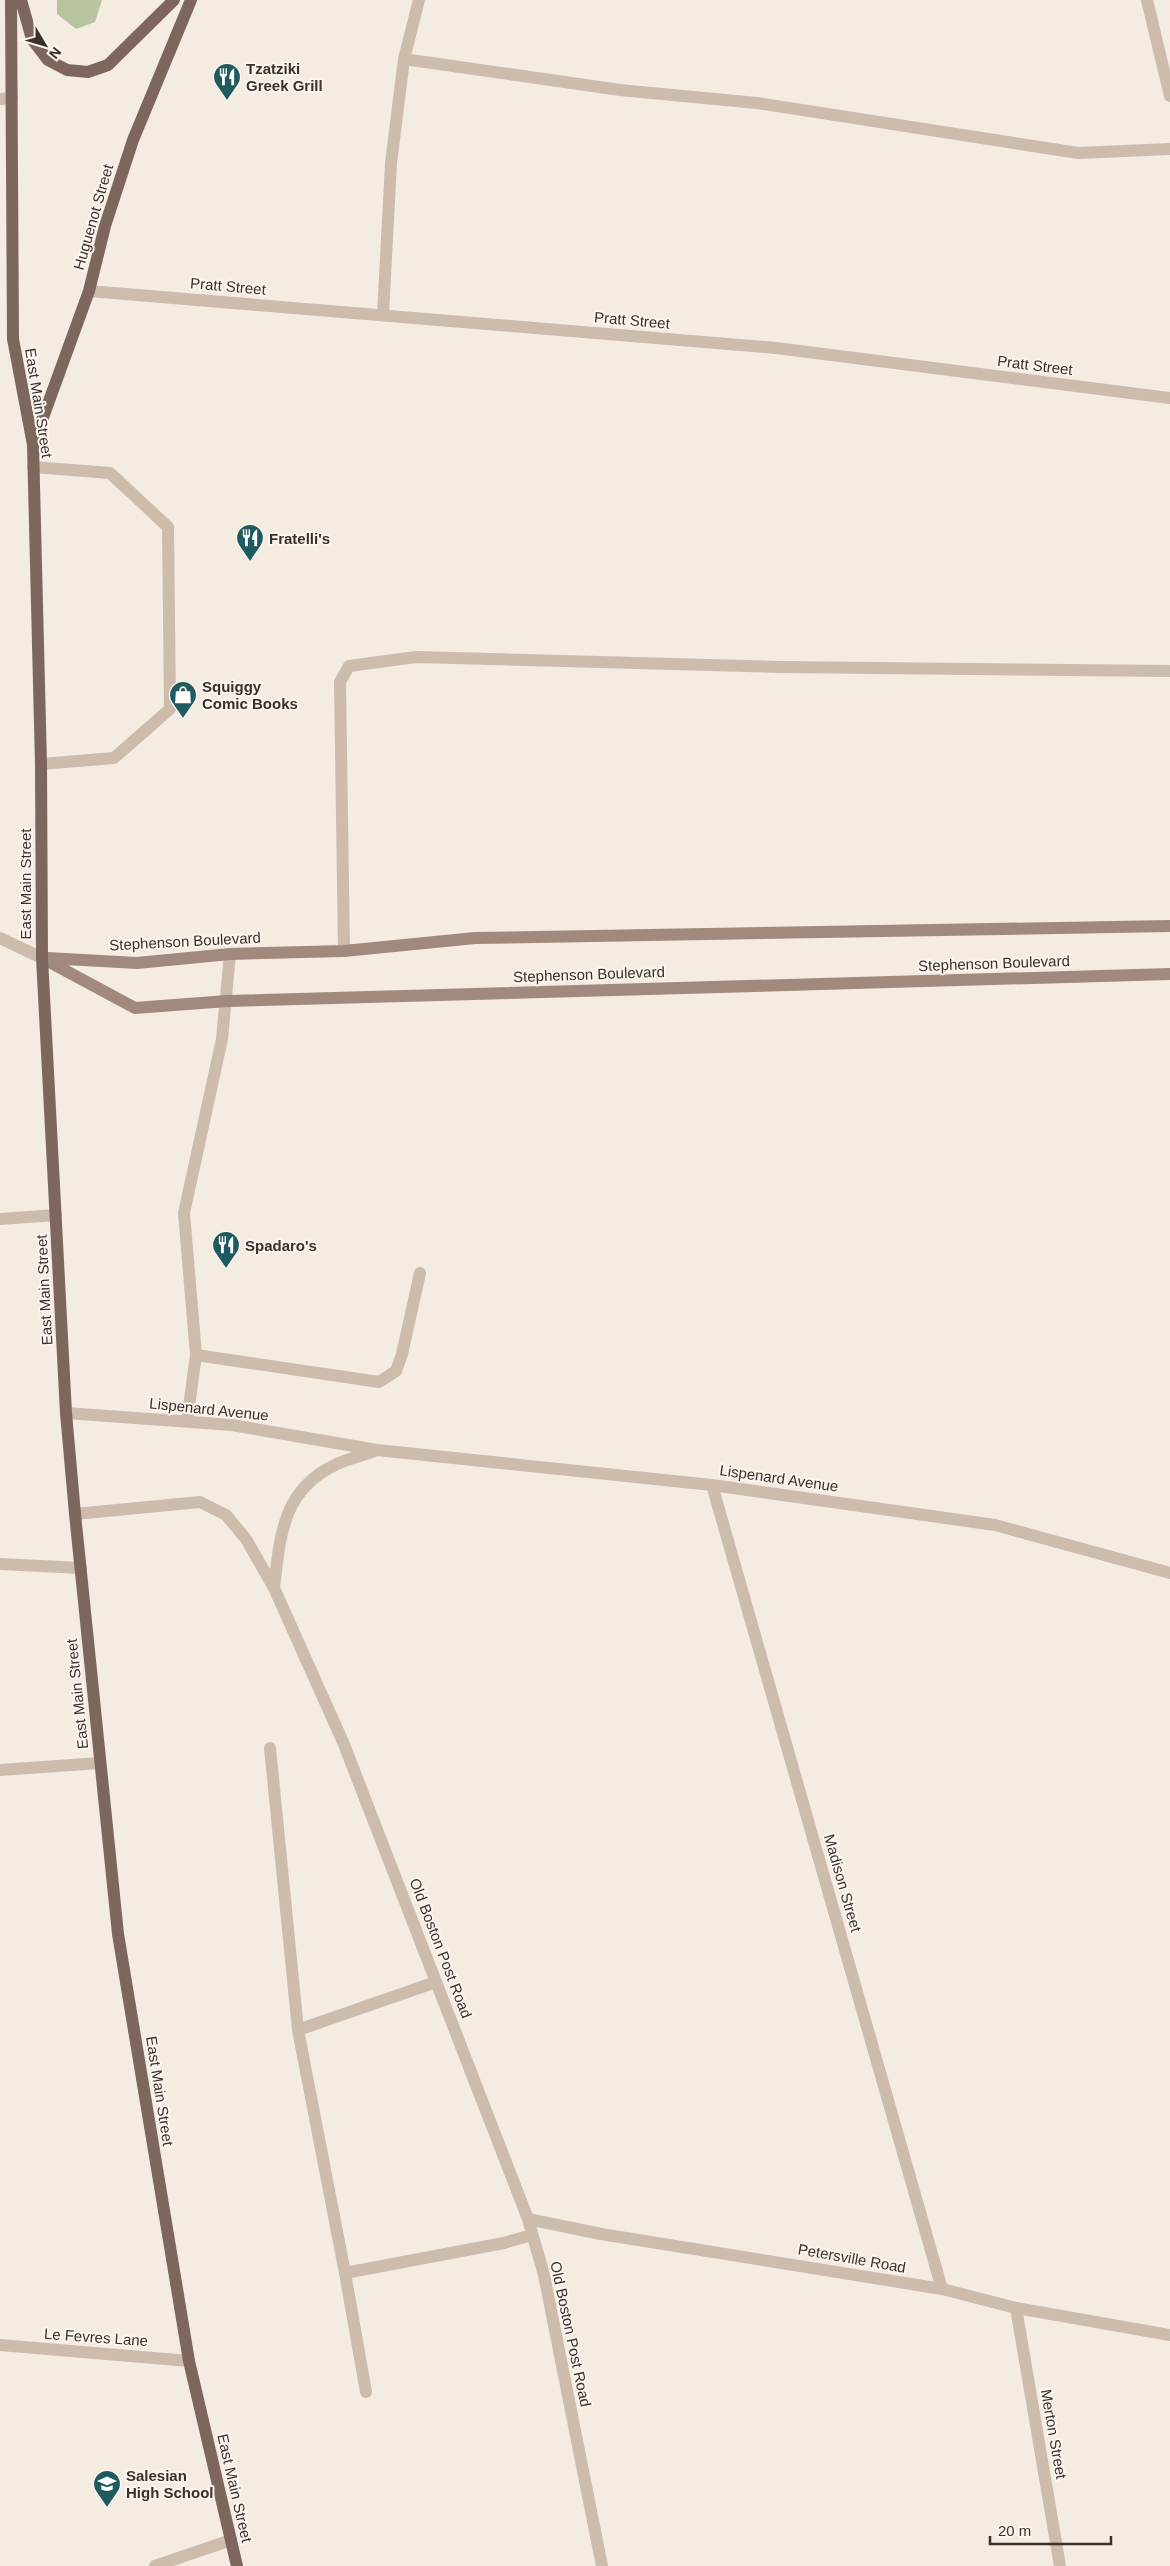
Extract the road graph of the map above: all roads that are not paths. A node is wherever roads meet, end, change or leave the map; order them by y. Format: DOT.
graph roads {
  1 [pos="12,0"];
  2 [pos="21,0"];
  3 [pos="174,0"];
  4 [pos="191,0"];
  5 [pos="419,0"];
  6 [pos="1147,0"];
  7 [pos="404,59"];
  8 [pos="1170,96"];
  9 [pos="6,98"];
  10 [pos="1170,149"];
  11 [pos="89,292"];
  12 [pos="382,315"];
  13 [pos="1170,398"];
  14 [pos="33,446"];
  15 [pos="33,467"];
  16 [pos="1170,671"];
  17 [pos="41,764"];
  18 [pos="1170,926"];
  19 [pos="0,938"];
  20 [pos="344,951"];
  21 [pos="230,954"];
  22 [pos="42,958"];
  23 [pos="1170,974"];
  24 [pos="227,1001"];
  25 [pos="56,1215"];
  26 [pos="0,1219"];
  27 [pos="420,1273"];
  28 [pos="196,1355"];
  29 [pos="66,1412"];
  30 [pos="187,1421"];
  31 [pos="377,1450"];
  32 [pos="712,1485"];
  33 [pos="75,1514"];
  34 [pos="0,1564"];
  35 [pos="80,1568"];
  36 [pos="1170,1573"];
  37 [pos="274,1588"];
  38 [pos="270,1748"];
  39 [pos="100,1763"];
  40 [pos="0,1770"];
  41 [pos="436,1982"];
  42 [pos="298,2030"];
  43 [pos="528,2219"];
  44 [pos="532,2235"];
  45 [pos="345,2273"];
  46 [pos="942,2290"];
  47 [pos="1016,2308"];
  48 [pos="1170,2335"];
  49 [pos="0,2345"];
  50 [pos="189,2361"];
  51 [pos="366,2392"];
  52 [pos="231,2540"];
  53 [pos="155,2566"];
  54 [pos="237,2566"];
  55 [pos="602,2566"];
  56 [pos="1060,2566"];
  1 -- 9 [label="main road, East Main Street"];
  2 -- 3 [label="main road"];
  4 -- 11 [label="main road, Huguenot Street"];
  5 -- 7 [label="street"];
  6 -- 8 [label="street"];
  7 -- 10 [label="street"];
  7 -- 12 [label="street"];
  9 -- 14 [label="main road, East Main Street"];
  11 -- 12 [label="street, Pratt Street"];
  11 -- 14 [label="main road, Huguenot Street"];
  12 -- 13 [label="street, Pratt Street"];
  14 -- 15 [label="main road, East Main Street"];
  15 -- 17 [label="main road, East Main Street"];
  15 -- 17 [label="street"];
  16 -- 20 [label="street"];
  17 -- 22 [label="main road, East Main Street"];
  18 -- 20 [label="street, Stephenson Boulevard"];
  19 -- 22 [label="street"];
  20 -- 21 [label="street, Stephenson Boulevard"];
  21 -- 22 [label="street, Stephenson Boulevard"];
  21 -- 24 [label="street"];
  22 -- 24 [label="street, Stephenson Boulevard"];
  22 -- 25 [label="main road, East Main Street"];
  23 -- 24 [label="street, Stephenson Boulevard"];
  24 -- 28 [label="street"];
  25 -- 26 [label="street"];
  25 -- 29 [label="main road, East Main Street"];
  27 -- 28 [label="street"];
  28 -- 30 [label="street"];
  29 -- 30 [label="street, Lispenard Avenue"];
  29 -- 33 [label="main road, East Main Street"];
  30 -- 31 [label="street, Lispenard Avenue"];
  31 -- 32 [label="street, Lispenard Avenue"];
  31 -- 37 [label="street, Lispenard Avenue"];
  32 -- 36 [label="street, Lispenard Avenue"];
  32 -- 46 [label="street, Madison Street"];
  33 -- 35 [label="main road, East Main Street"];
  33 -- 37 [label="street, Old Boston Post Road"];
  34 -- 35 [label="street"];
  35 -- 39 [label="main road, East Main Street"];
  37 -- 41 [label="street, Old Boston Post Road"];
  38 -- 42 [label="street"];
  39 -- 40 [label="street"];
  39 -- 50 [label="main road, East Main Street"];
  41 -- 42 [label="street"];
  41 -- 43 [label="street, Old Boston Post Road"];
  42 -- 45 [label="street"];
  43 -- 44 [label="street, Old Boston Post Road"];
  43 -- 46 [label="street, Petersville Road"];
  44 -- 45 [label="street"];
  44 -- 55 [label="street, Old Boston Post Road"];
  45 -- 51 [label="street"];
  46 -- 47 [label="street, Petersville Road"];
  47 -- 48 [label="street, Petersville Road"];
  47 -- 56 [label="street, Merton Street"];
  49 -- 50 [label="street, Le Fevres Lane"];
  50 -- 52 [label="main road, East Main Street"];
  52 -- 53 [label="street"];
  52 -- 54 [label="main road, East Main Street"];
}
